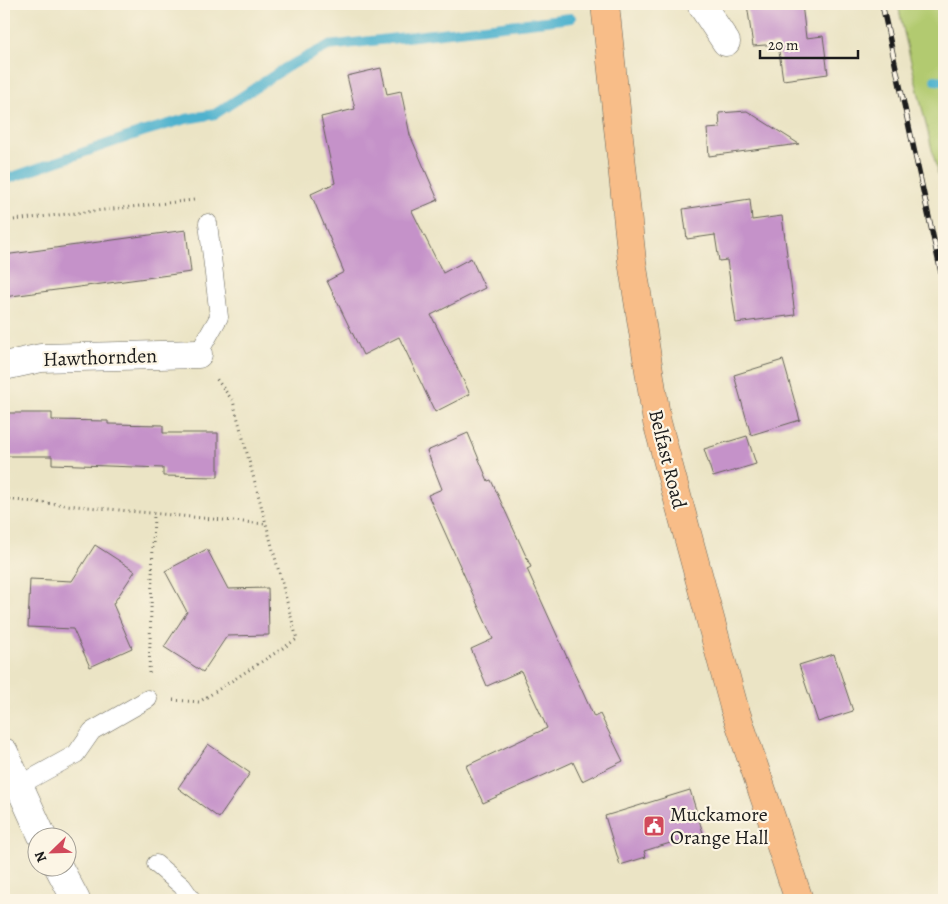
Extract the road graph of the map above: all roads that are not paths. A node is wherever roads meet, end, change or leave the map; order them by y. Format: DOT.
graph roads {
  1 [pos="605,4"];
  2 [pos="701,4"];
  3 [pos="726,42"];
  4 [pos="208,223"];
  5 [pos="198,354"];
  6 [pos="4,366"];
  7 [pos="148,699"];
  8 [pos="4,752"];
  9 [pos="18,786"];
  10 [pos="37,826"];
  11 [pos="156,864"];
  12 [pos="63,876"];
  13 [pos="76,900"];
  14 [pos="192,900"];
  15 [pos="799,900"];
  1 -- 15 [label="main road, Belfast Road"];
  2 -- 3 [label="street"];
  4 -- 5 [label="lane"];
  5 -- 6 [label="street, Hawthornden"];
  7 -- 9 [label="lane"];
  8 -- 9 [label="street"];
  9 -- 10 [label="street"];
  11 -- 14 [label="lane"];
  12 -- 13 [label="street"];
}
